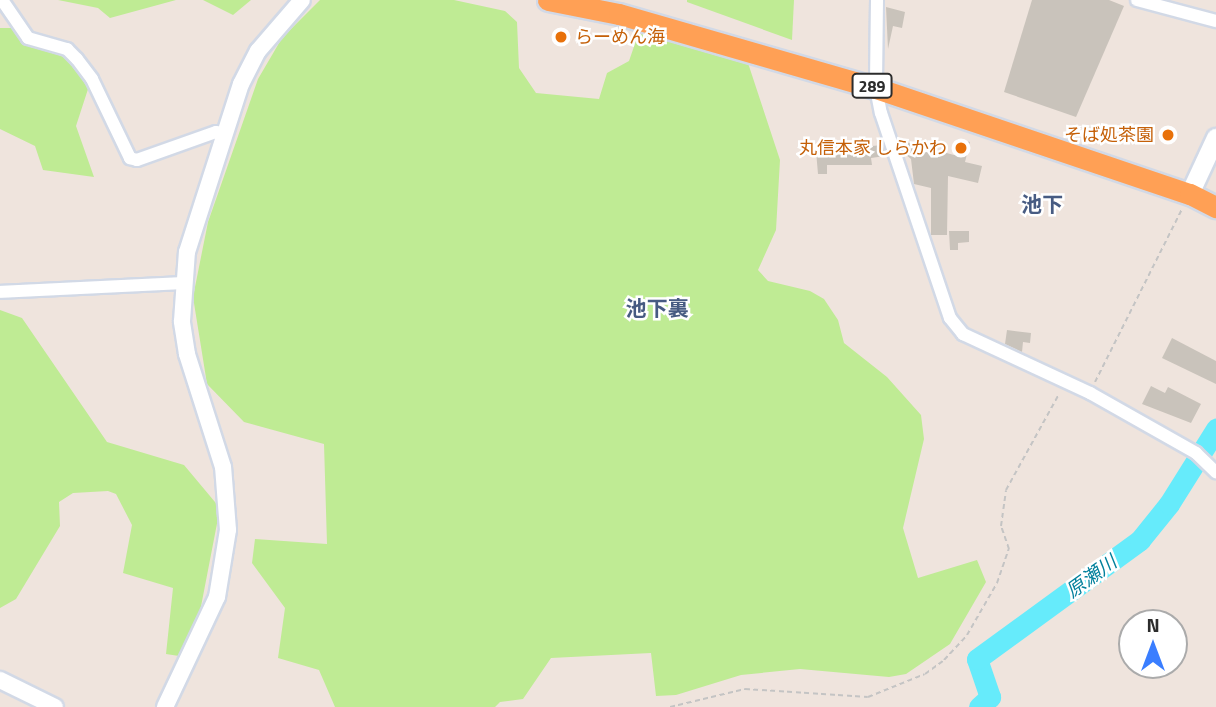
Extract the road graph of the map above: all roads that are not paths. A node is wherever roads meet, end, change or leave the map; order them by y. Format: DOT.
graph roads {
  1 [pos="2,0"];
  2 [pos="302,0"];
  3 [pos="548,0"];
  4 [pos="877,0"];
  5 [pos="1137,0"];
  6 [pos="1216,21"];
  7 [pos="876,88"];
  8 [pos="223,136"];
  9 [pos="1216,138"];
  10 [pos="1190,194"];
  11 [pos="1216,207"];
  12 [pos="183,284"];
  13 [pos="0,292"];
  14 [pos="1216,472"];
  15 [pos="0,680"];
  16 [pos="55,707"];
  17 [pos="165,707"];
  1 -- 8 [label="street"];
  2 -- 8 [label="street"];
  3 -- 7 [label="highway, 289"];
  4 -- 7 [label="street"];
  5 -- 6 [label="street"];
  7 -- 10 [label="highway, 289"];
  7 -- 14 [label="street"];
  8 -- 12 [label="street"];
  9 -- 10 [label="main road"];
  10 -- 11 [label="highway, 289"];
  12 -- 13 [label="street"];
  12 -- 17 [label="street"];
  15 -- 16 [label="street"];
}
